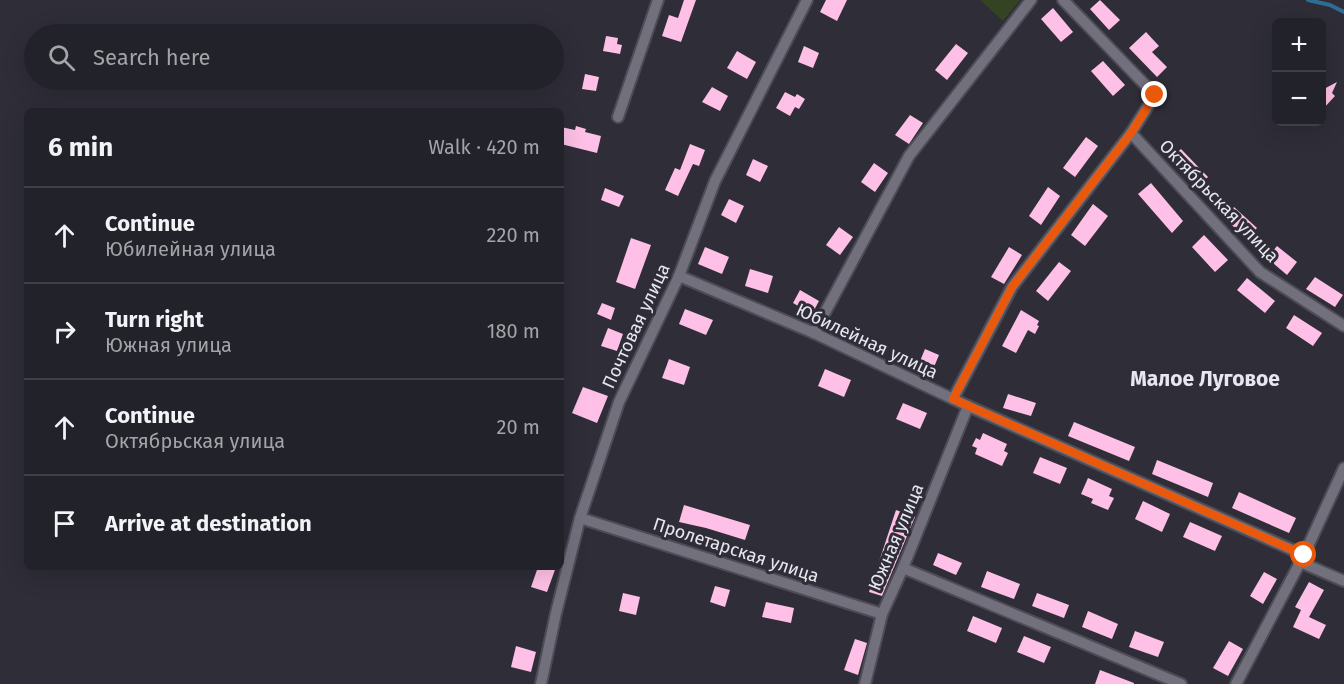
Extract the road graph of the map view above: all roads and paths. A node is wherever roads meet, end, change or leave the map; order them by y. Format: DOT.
graph roads {
  1 [pos="658,0"];
  2 [pos="807,0"];
  3 [pos="1031,0"];
  4 [pos="1063,0"];
  5 [pos="618,117"];
  6 [pos="1131,133"];
  7 [pos="679,276"];
  8 [pos="1344,326"];
  9 [pos="814,333"];
  10 [pos="953,399"];
  11 [pos="968,406"];
  12 [pos="1344,468"];
  13 [pos="580,518"];
  14 [pos="1302,559"];
  15 [pos="903,568"];
  16 [pos="1344,581"];
  17 [pos="882,614"];
  18 [pos="541,684"];
  19 [pos="865,684"];
  20 [pos="1181,684"];
  21 [pos="1236,684"];
  1 -- 5 [label="street"];
  2 -- 7 [label="street, Почтовая улица"];
  3 -- 9 [label="street"];
  4 -- 6 [label="street"];
  6 -- 8 [label="street, Октябрьская улица"];
  6 -- 10 [label="street"];
  7 -- 9 [label="street, Юбилейная улица"];
  7 -- 13 [label="street, Почтовая улица"];
  9 -- 10 [label="street, Юбилейная улица"];
  10 -- 11 [label="street, Юбилейная улица"];
  11 -- 14 [label="street, Юбилейная улица"];
  11 -- 15 [label="street, Южная улица"];
  12 -- 14 [label="street"];
  13 -- 17 [label="street, Пролетарская улица"];
  13 -- 18 [label="street, Почтовая улица"];
  14 -- 16 [label="street, Юбилейная улица"];
  14 -- 21 [label="street"];
  15 -- 17 [label="street, Южная улица"];
  15 -- 20 [label="street"];
  17 -- 19 [label="street, Южная улица"];
}
